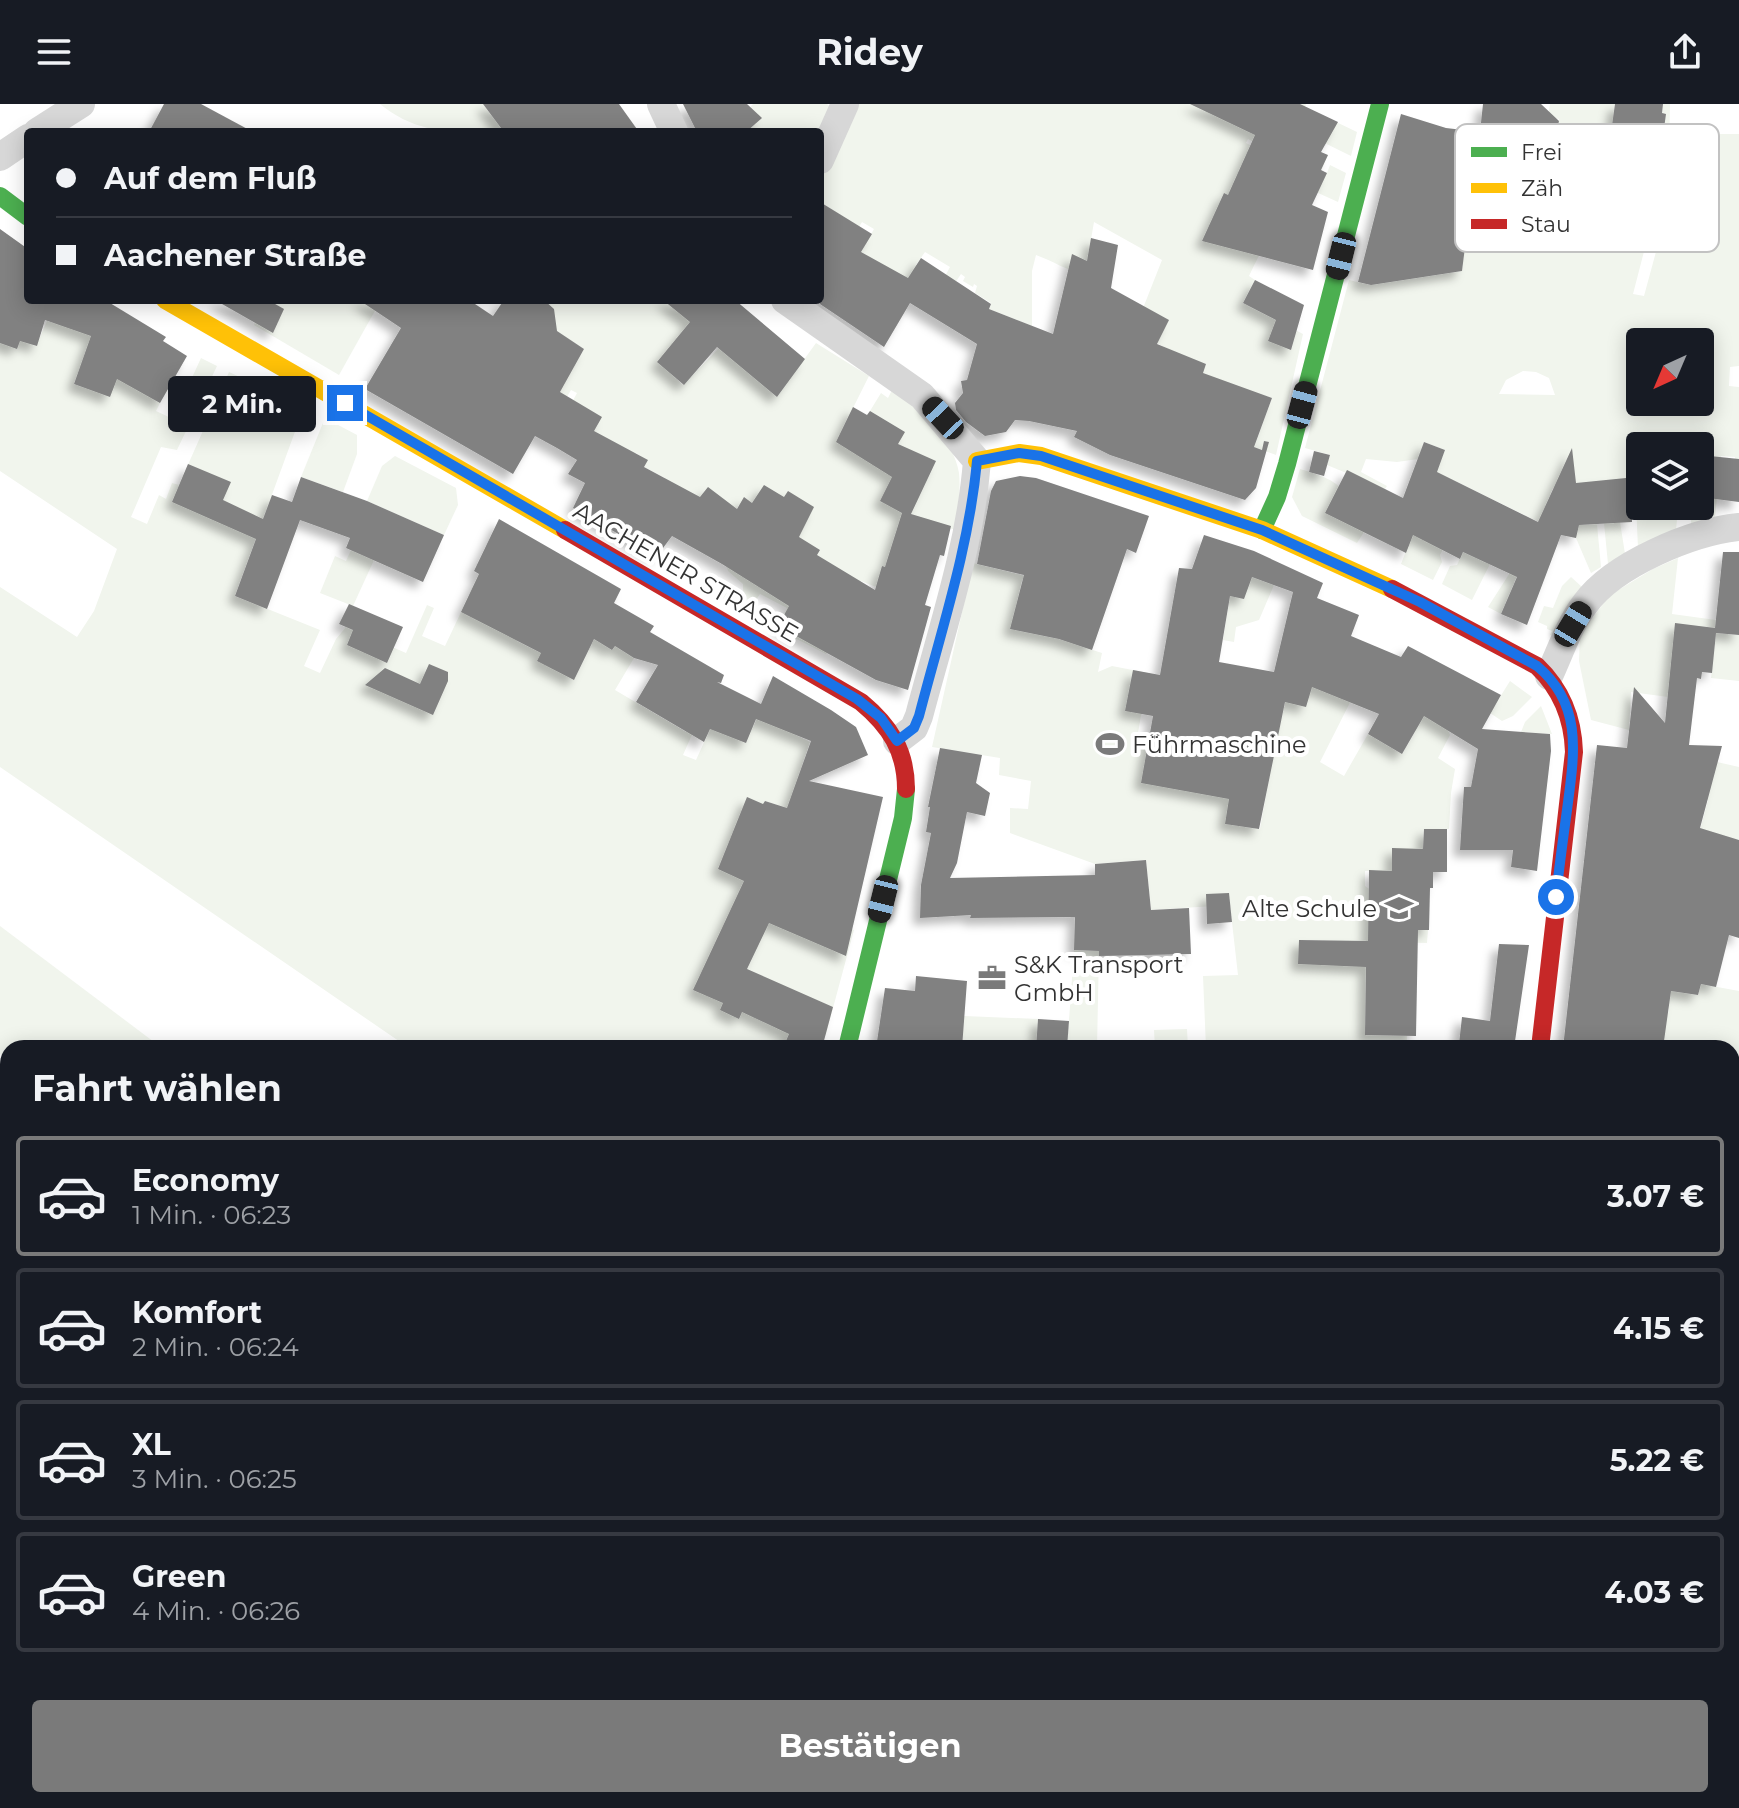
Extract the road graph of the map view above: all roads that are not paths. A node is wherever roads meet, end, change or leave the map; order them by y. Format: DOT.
graph roads {
  1 [pos="81,104"];
  2 [pos="661,104"];
  3 [pos="845,104"];
  4 [pos="1380,104"];
  5 [pos="43,128"];
  6 [pos="672,128"];
  7 [pos="24,141"];
  8 [pos="824,151"];
  9 [pos="0,157"];
  10 [pos="0,196"];
  11 [pos="24,214"];
  12 [pos="172,304"];
  13 [pos="791,304"];
  14 [pos="977,461"];
  15 [pos="1739,527"];
  16 [pos="1262,530"];
  17 [pos="1549,676"];
  18 [pos="897,741"];
  19 [pos="849,1040"];
  20 [pos="1541,1040"];
  1 -- 5 [label="street"];
  2 -- 6 [label="street"];
  3 -- 8 [label="street"];
  4 -- 16 [label="street"];
  7 -- 9 [label="street"];
  10 -- 11 [label="street"];
  12 -- 18 [label="street, AACHENER STRASSE"];
  13 -- 14 [label="street"];
  14 -- 16 [label="street"];
  14 -- 18 [label="street"];
  15 -- 17 [label="street"];
  16 -- 17 [label="street"];
  17 -- 20 [label="street"];
  18 -- 19 [label="street, AACHENER STRASSE"];
}
